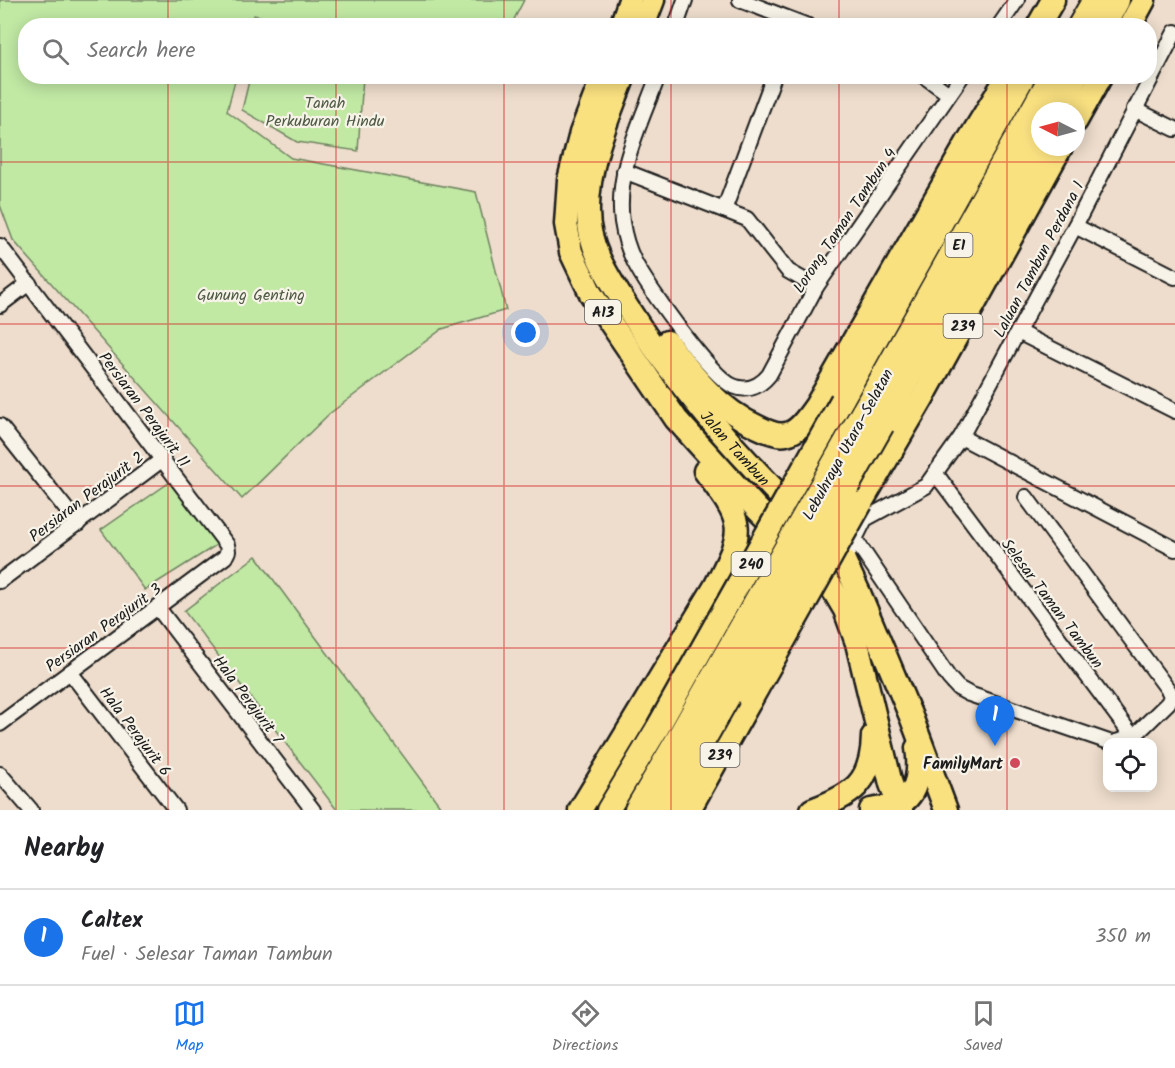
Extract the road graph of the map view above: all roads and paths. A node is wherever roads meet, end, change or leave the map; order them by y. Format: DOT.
graph roads {
  1 [pos="630,0"];
  2 [pos="653,0"];
  3 [pos="685,0"];
  4 [pos="740,0"];
  5 [pos="1017,0"];
  6 [pos="1053,0"];
  7 [pos="1067,0"];
  8 [pos="1096,0"];
  9 [pos="1116,0"];
  10 [pos="1144,0"];
  11 [pos="624,18"];
  12 [pos="646,18"];
  13 [pos="679,18"];
  14 [pos="782,18"];
  15 [pos="1005,18"];
  16 [pos="1043,18"];
  17 [pos="1057,18"];
  18 [pos="1086,18"];
  19 [pos="1106,18"];
  20 [pos="1134,18"];
  21 [pos="1175,32"];
  22 [pos="1157,66"];
  23 [pos="600,84"];
  24 [pos="621,84"];
  25 [pos="655,84"];
  26 [pos="771,84"];
  27 [pos="935,84"];
  28 [pos="956,84"];
  29 [pos="1003,84"];
  30 [pos="1020,84"];
  31 [pos="1049,84"];
  32 [pos="1070,84"];
  33 [pos="1097,84"];
  34 [pos="1147,84"];
  35 [pos="949,94"];
  36 [pos="1061,102"];
  37 [pos="1085,105"];
  38 [pos="1134,109"];
  39 [pos="1175,129"];
  40 [pos="1031,155"];
  41 [pos="1056,156"];
  42 [pos="624,171"];
  43 [pos="724,210"];
  44 [pos="1075,226"];
  45 [pos="0,246"];
  46 [pos="605,272"];
  47 [pos="1175,277"];
  48 [pos="29,283"];
  49 [pos="816,287"];
  50 [pos="0,305"];
  51 [pos="1018,332"];
  52 [pos="1175,411"];
  53 [pos="872,418"];
  54 [pos="676,419"];
  55 [pos="0,426"];
  56 [pos="962,437"];
  57 [pos="163,459"];
  58 [pos="936,474"];
  59 [pos="1026,497"];
  60 [pos="78,524"];
  61 [pos="854,538"];
  62 [pos="1175,549"];
  63 [pos="225,557"];
  64 [pos="844,561"];
  65 [pos="0,581"];
  66 [pos="158,608"];
  67 [pos="70,672"];
  68 [pos="874,711"];
  69 [pos="913,721"];
  70 [pos="0,724"];
  71 [pos="1133,737"];
  72 [pos="1130,738"];
  73 [pos="677,740"];
  74 [pos="1103,740"];
  75 [pos="0,774"];
  76 [pos="900,807"];
  77 [pos="306,808"];
  78 [pos="31,810"];
  79 [pos="176,810"];
  80 [pos="580,810"];
  81 [pos="608,810"];
  82 [pos="638,810"];
  83 [pos="664,810"];
  84 [pos="689,810"];
  85 [pos="812,810"];
  86 [pos="870,810"];
  87 [pos="946,810"];
  1 -- 11 [label="main road"];
  2 -- 12 [label="main road"];
  3 -- 13 [label="street"];
  4 -- 14 [label="street"];
  5 -- 15 [label="street"];
  6 -- 16 [label="main road"];
  7 -- 17 [label="main road"];
  8 -- 18 [label="highway"];
  9 -- 19 [label="highway"];
  10 -- 20 [label="main road"];
  21 -- 22 [label="street, Laluan Tambun Perdana 1"];
  23 -- 54 [label="main road, Jalan Tambun / A13"];
  24 -- 46 [label="main road, Jalan Tambun / A13"];
  25 -- 42 [label="street"];
  26 -- 43 [label="street"];
  27 -- 35 [label="street"];
  28 -- 35 [label="street, Lorong Taman Tambun 4"];
  29 -- 46 [label="main road"];
  30 -- 73 [label="main road, 240, bridge"];
  31 -- 53 [label="highway, Lebuhraya Utara–Selatan / E1"];
  32 -- 36 [label="highway"];
  33 -- 37 [label="main road"];
  34 -- 38 [label="street, Laluan Tambun Perdana 1"];
  35 -- 49 [label="street, Lorong Taman Tambun 4"];
  38 -- 39 [label="street"];
  38 -- 44 [label="street, Laluan Tambun Perdana 1"];
  40 -- 53 [label="highway, Lebuhraya Utara–Selatan / E1"];
  41 -- 84 [label="main road, 239, bridge"];
  42 -- 43 [label="street"];
  42 -- 49 [label="street, Lorong Taman Tambun 4"];
  43 -- 49 [label="street"];
  44 -- 47 [label="street"];
  44 -- 51 [label="street, Laluan Tambun Perdana 1"];
  45 -- 48 [label="street, Persiaran Perajurit 11"];
  46 -- 64 [label="main road, Jalan Tambun / A13"];
  48 -- 50 [label="street"];
  48 -- 57 [label="street, Persiaran Perajurit 11"];
  51 -- 52 [label="street"];
  51 -- 56 [label="street, Laluan Tambun Perdana 1"];
  53 -- 73 [label="highway, Lebuhraya Utara–Selatan / E1, bridge"];
  54 -- 68 [label="main road, Jalan Tambun / A13"];
  54 -- 80 [label="main road"];
  55 -- 60 [label="street"];
  56 -- 58 [label="street, Laluan Tambun Perdana 1"];
  56 -- 62 [label="street"];
  57 -- 60 [label="street, Persiaran Perajurit 2"];
  57 -- 63 [label="street, Persiaran Perajurit 11"];
  58 -- 61 [label="street, Laluan Tambun Perdana 1"];
  58 -- 71 [label="street, Selesar Taman Tambun"];
  59 -- 71 [label="street"];
  60 -- 65 [label="street, Persiaran Perajurit 2"];
  61 -- 64 [label="street, Laluan Tambun Perdana 1"];
  61 -- 74 [label="street"];
  63 -- 66 [label="street, Persiaran Perajurit 3"];
  64 -- 69 [label="main road, Jalan Tambun / A13"];
  66 -- 67 [label="street, Persiaran Perajurit 3"];
  66 -- 77 [label="street, Hala Perajurit 7"];
  67 -- 70 [label="street, Persiaran Perajurit 3"];
  67 -- 79 [label="street, Hala Perajurit 6"];
  68 -- 76 [label="main road, Jalan Tambun / A13"];
  68 -- 85 [label="main road"];
  69 -- 76 [label="main road"];
  69 -- 87 [label="main road, Jalan Tambun / A13"];
  71 -- 72 [label="street"];
  73 -- 81 [label="main road, 240"];
  73 -- 82 [label="highway, Lebuhraya Utara–Selatan / E1"];
  73 -- 83 [label="highway, Lebuhraya Utara–Selatan / E1"];
  75 -- 78 [label="street"];
  76 -- 86 [label="main road"];
}
